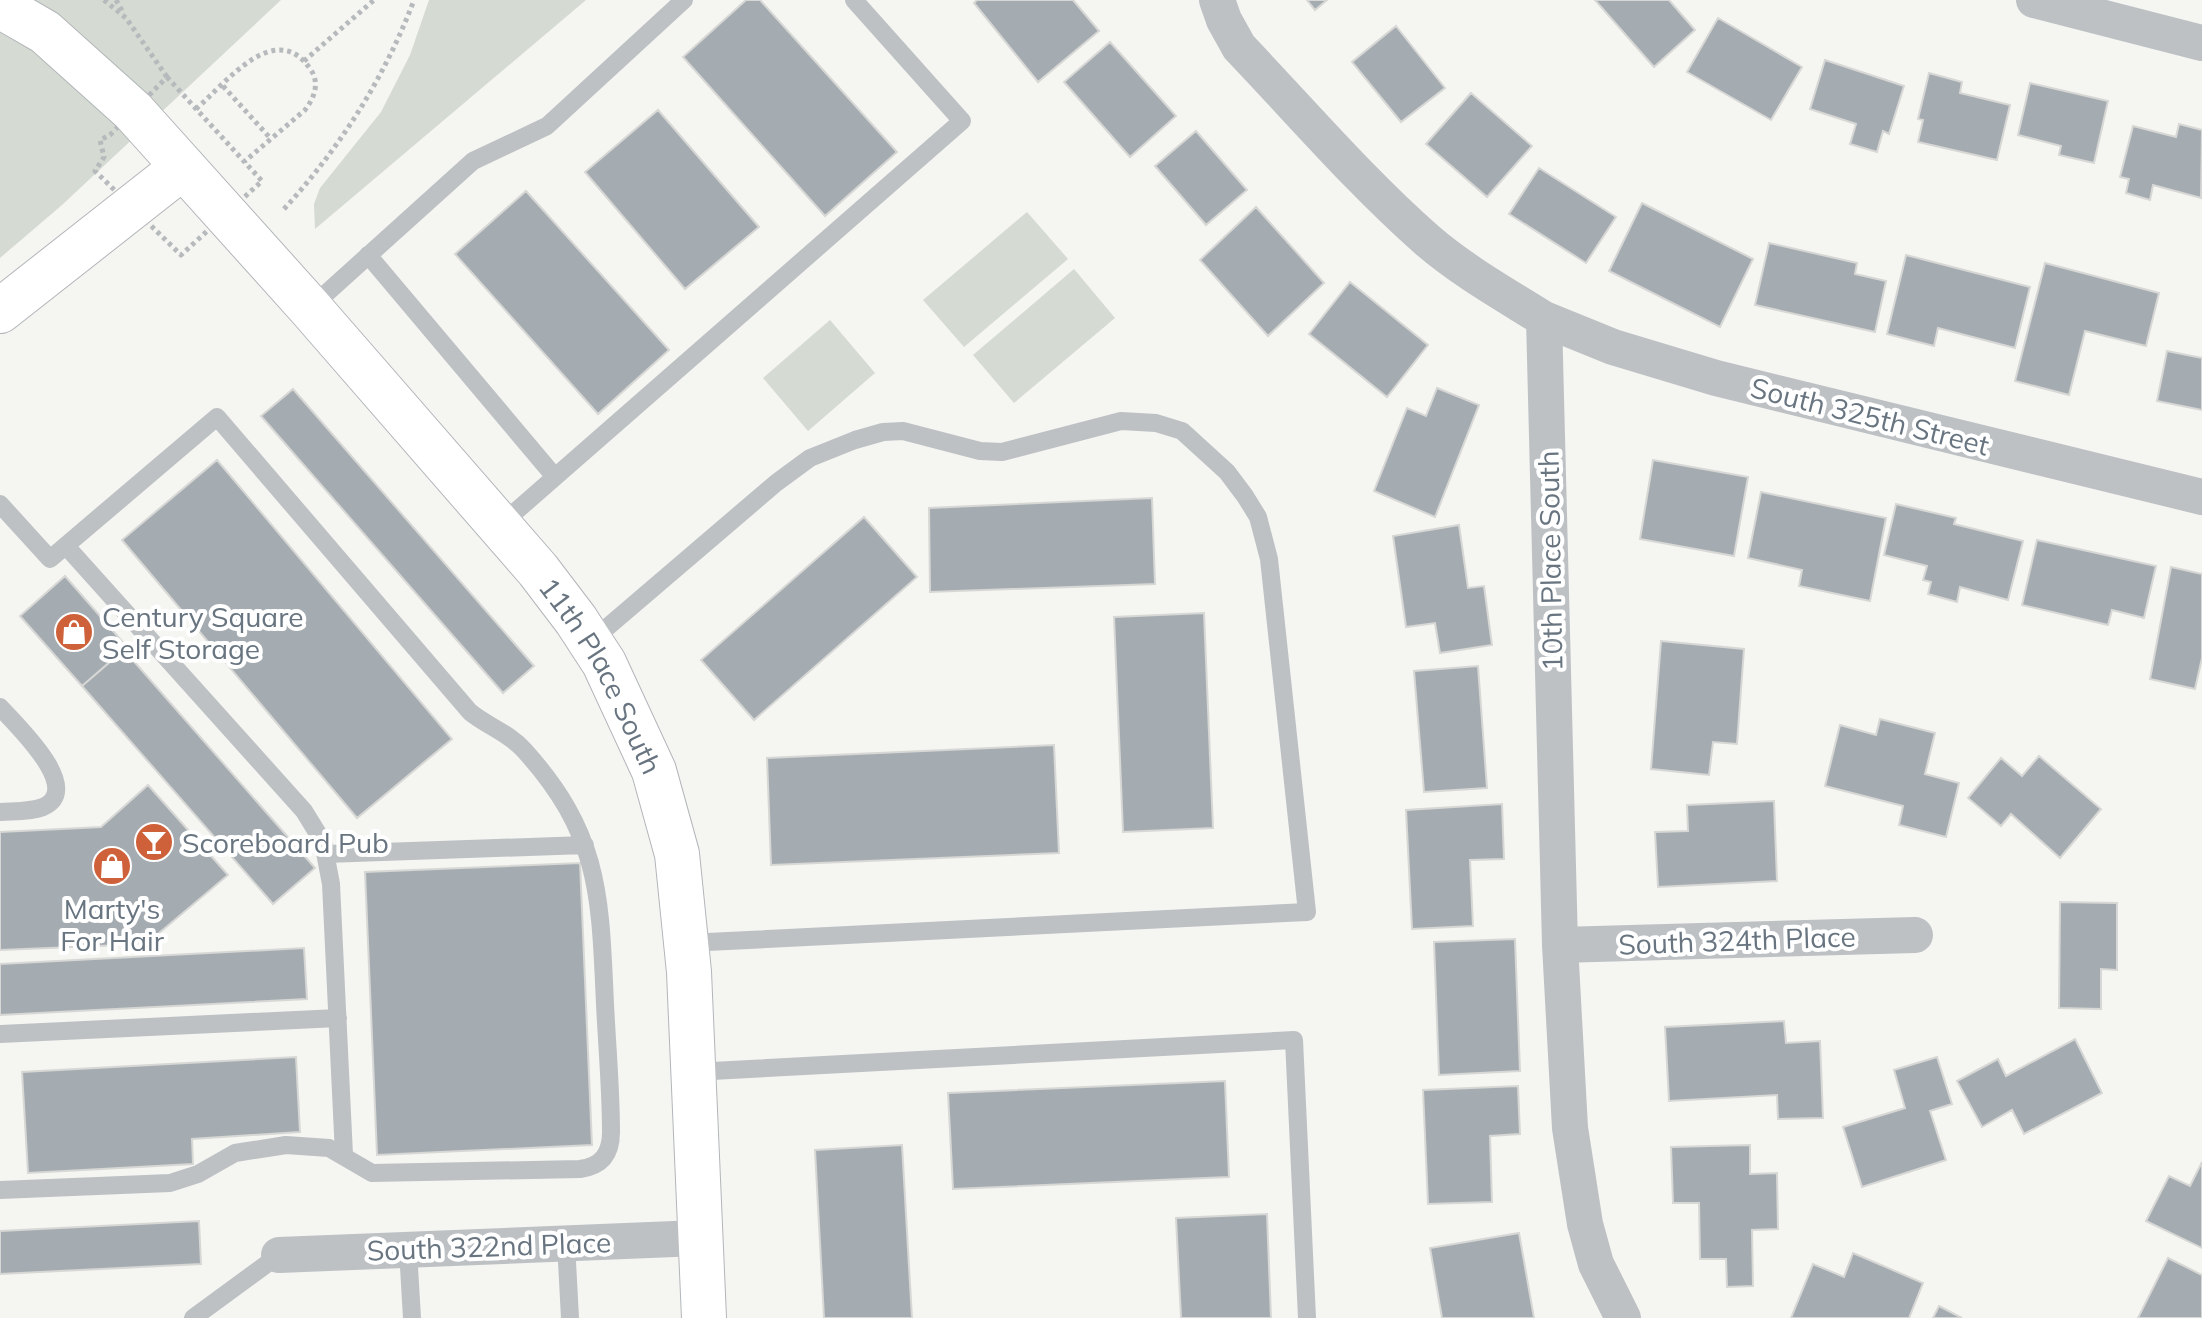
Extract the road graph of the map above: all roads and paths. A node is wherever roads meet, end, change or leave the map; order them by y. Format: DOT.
graph roads {
  1 [pos="104,0"];
  2 [pos="116,0"];
  3 [pos="374,0"];
  4 [pos="414,0"];
  5 [pos="684,0"];
  6 [pos="854,0"];
  7 [pos="1217,0"];
  8 [pos="2034,0"];
  9 [pos="0,6"];
  10 [pos="126,18"];
  11 [pos="2202,43"];
  12 [pos="304,61"];
  13 [pos="167,77"];
  14 [pos="159,85"];
  15 [pos="223,86"];
  16 [pos="196,109"];
  17 [pos="110,135"];
  18 [pos="271,139"];
  19 [pos="245,161"];
  20 [pos="183,167"];
  21 [pos="107,181"];
  22 [pos="254,187"];
  23 [pos="284,209"];
  24 [pos="368,255"];
  25 [pos="310,308"];
  26 [pos="0,311"];
  27 [pos="1544,319"];
  28 [pos="555,477"];
  29 [pos="2202,497"];
  30 [pos="0,504"];
  31 [pos="499,526"];
  32 [pos="66,546"];
  33 [pos="590,642"];
  34 [pos="0,707"];
  35 [pos="0,812"];
  36 [pos="585,845"];
  37 [pos="326,854"];
  38 [pos="1915,935"];
  39 [pos="687,943"];
  40 [pos="1560,945"];
  41 [pos="338,1018"];
  42 [pos="0,1034"];
  43 [pos="693,1072"];
  44 [pos="344,1155"];
  45 [pos="0,1190"];
  46 [pos="699,1238"];
  47 [pos="566,1243"];
  48 [pos="408,1250"];
  49 [pos="279,1255"];
  50 [pos="193,1318"];
  51 [pos="412,1318"];
  52 [pos="570,1318"];
  53 [pos="704,1318"];
  54 [pos="1307,1318"];
  55 [pos="1623,1318"];
  1 -- 10 [label="path"];
  2 -- 10 [label="path"];
  3 -- 12 [label="path"];
  4 -- 23 [label="path"];
  5 -- 24 [label="lane"];
  6 -- 28 [label="lane"];
  7 -- 27 [label="street"];
  8 -- 11 [label="street"];
  9 -- 20 [label="street, 11th Place South"];
  10 -- 13 [label="path"];
  12 -- 15 [label="path"];
  12 -- 18 [label="path"];
  13 -- 14 [label="path"];
  13 -- 16 [label="path"];
  15 -- 16 [label="path"];
  15 -- 18 [label="path"];
  16 -- 19 [label="path"];
  17 -- 21 [label="path"];
  18 -- 19 [label="path"];
  19 -- 22 [label="path"];
  20 -- 25 [label="street, 11th Place South"];
  20 -- 26 [label="street"];
  24 -- 25 [label="lane"];
  24 -- 28 [label="lane"];
  25 -- 31 [label="street, 11th Place South"];
  27 -- 29 [label="street, South 325th Street"];
  27 -- 40 [label="street, 10th Place South"];
  28 -- 31 [label="lane"];
  30 -- 32 [label="lane"];
  31 -- 33 [label="street, 11th Place South"];
  32 -- 36 [label="lane"];
  32 -- 37 [label="lane"];
  33 -- 39 [label="street, 11th Place South"];
  33 -- 39 [label="lane"];
  34 -- 35 [label="lane"];
  36 -- 37 [label="lane"];
  36 -- 44 [label="lane"];
  37 -- 41 [label="lane"];
  38 -- 40 [label="street, South 324th Place"];
  39 -- 43 [label="street, 11th Place South"];
  40 -- 55 [label="street, 10th Place South"];
  41 -- 42 [label="lane"];
  41 -- 44 [label="lane"];
  43 -- 46 [label="street, 11th Place South"];
  43 -- 54 [label="lane"];
  44 -- 45 [label="lane"];
  46 -- 47 [label="street, South 322nd Place"];
  46 -- 53 [label="street, 11th Place South"];
  47 -- 48 [label="street, South 322nd Place"];
  47 -- 52 [label="lane"];
  48 -- 49 [label="street, South 322nd Place"];
  48 -- 51 [label="lane"];
  49 -- 50 [label="lane"];
}
